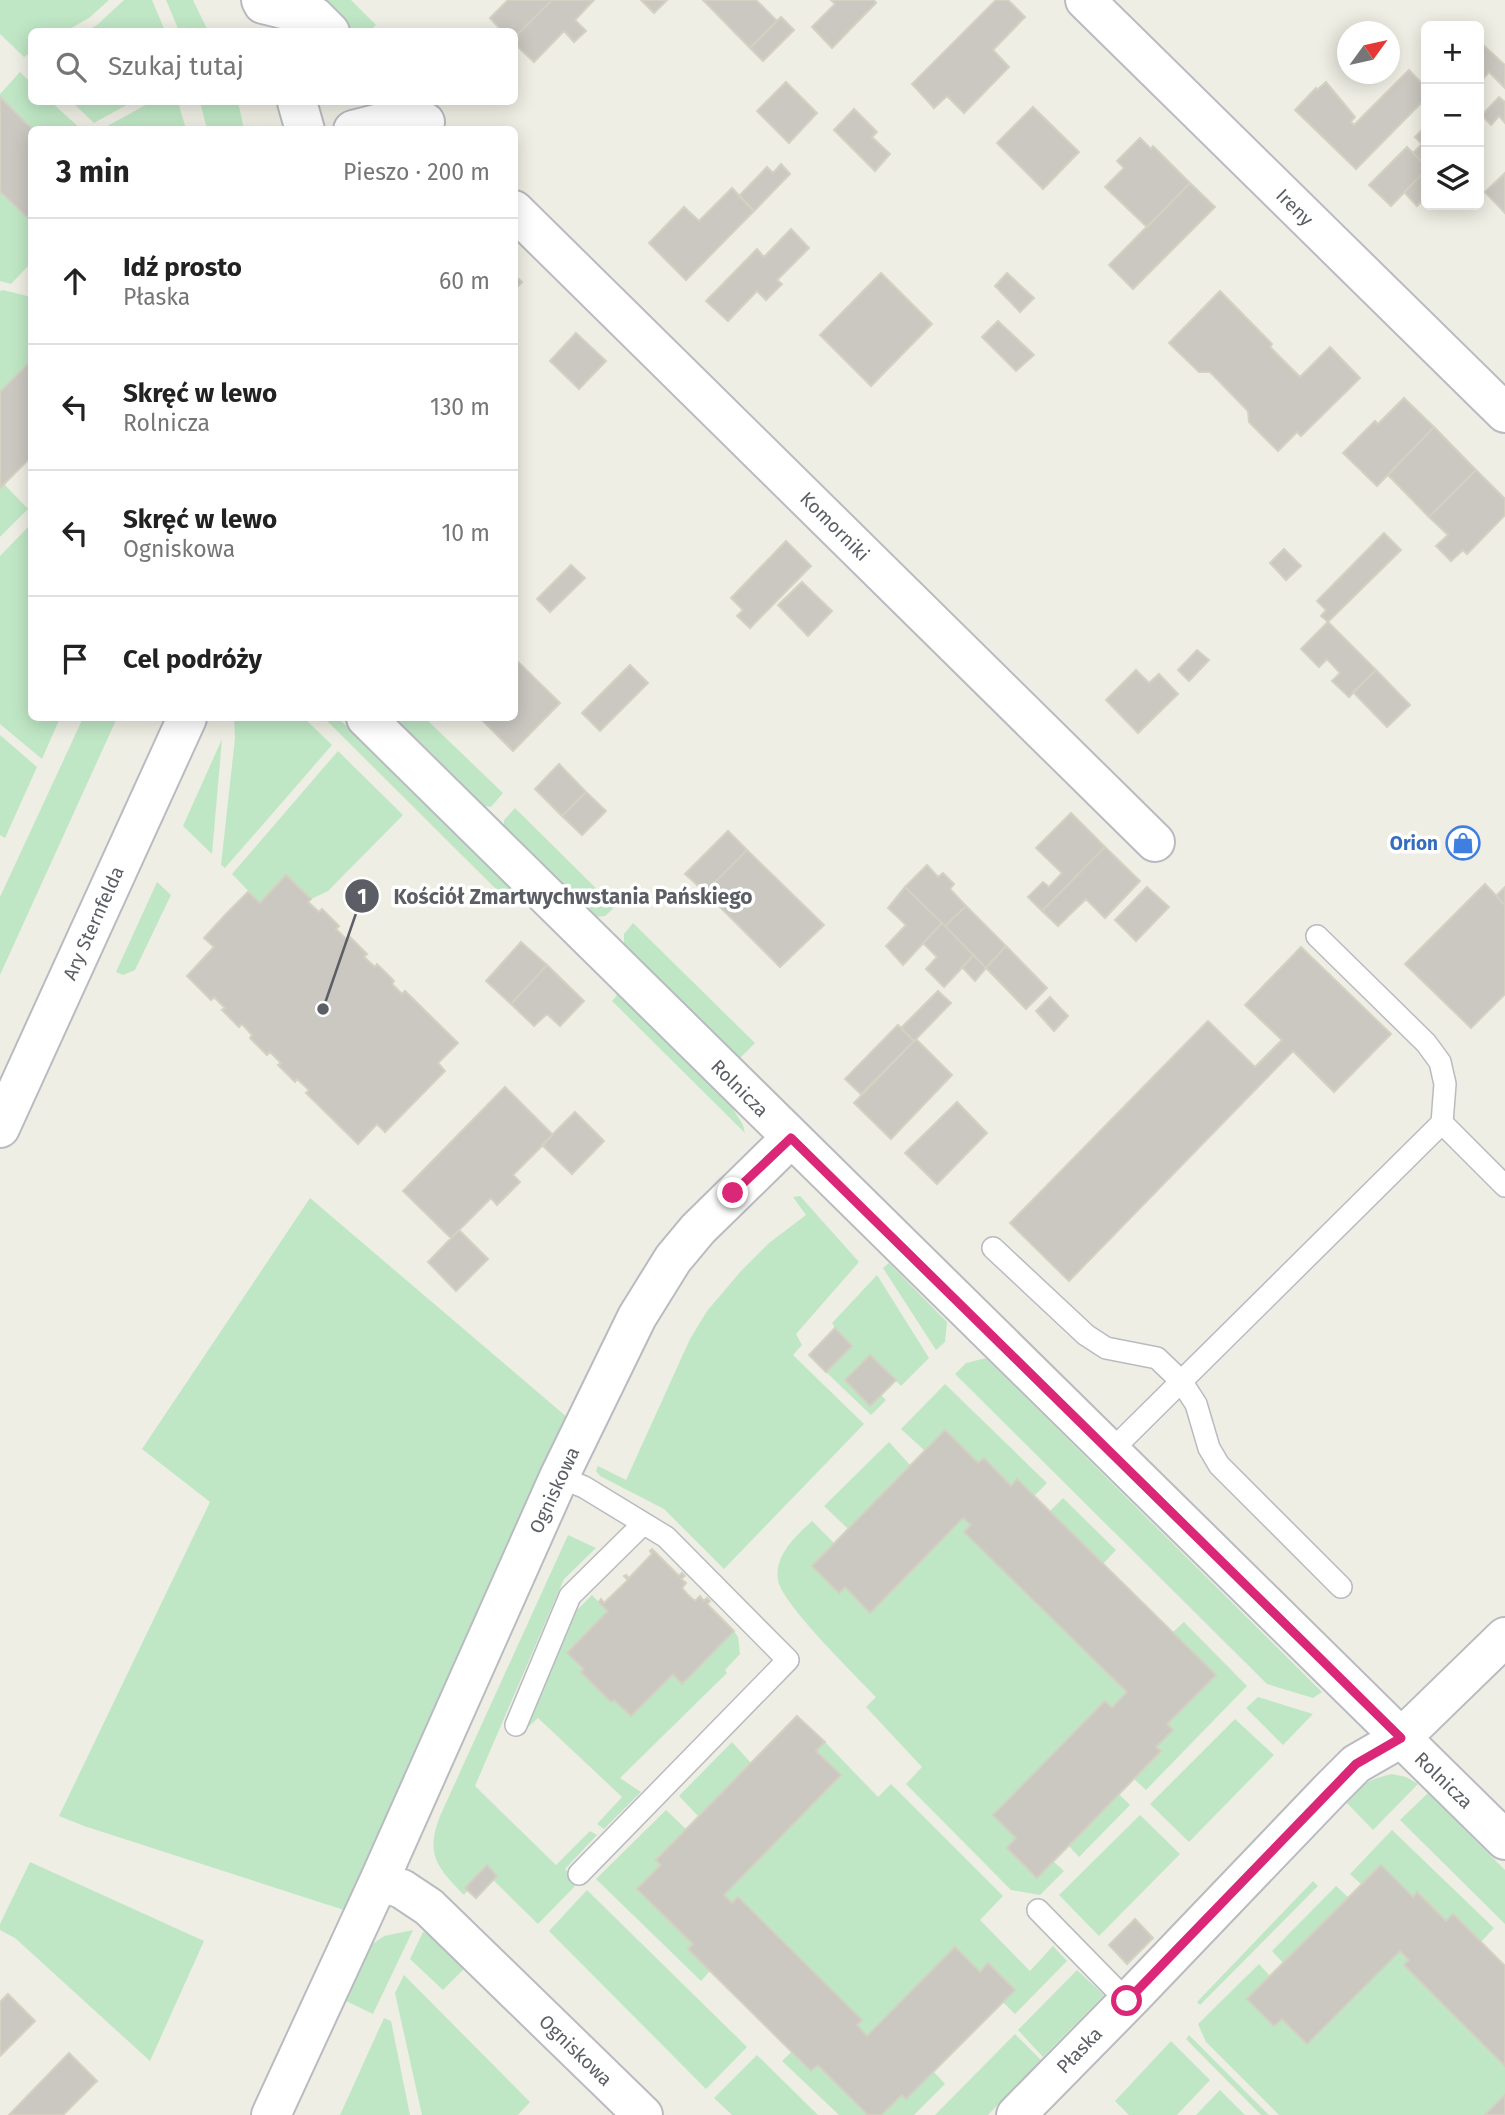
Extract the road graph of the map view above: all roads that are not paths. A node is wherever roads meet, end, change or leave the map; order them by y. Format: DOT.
graph roads {
  1 [pos="1085,0"];
  2 [pos="266,12"];
  3 [pos="326,28"];
  4 [pos="298,105"];
  5 [pos="420,118"];
  6 [pos="304,126"];
  7 [pos="369,126"];
  8 [pos="518,214"];
  9 [pos="1505,413"];
  10 [pos="186,721"];
  11 [pos="369,721"];
  12 [pos="1155,842"];
  13 [pos="1317,936"];
  14 [pos="1442,1123"];
  15 [pos="0,1128"];
  16 [pos="791,1138"];
  17 [pos="1505,1186"];
  18 [pos="993,1248"];
  19 [pos="1181,1381"];
  20 [pos="1111,1451"];
  21 [pos="559,1477"];
  22 [pos="643,1524"];
  23 [pos="1341,1587"];
  24 [pos="1505,1637"];
  25 [pos="516,1725"];
  26 [pos="1401,1738"];
  27 [pos="1505,1840"];
  28 [pos="579,1874"];
  29 [pos="379,1881"];
  30 [pos="1038,1910"];
  31 [pos="1127,2001"];
  32 [pos="271,2115"];
  33 [pos="643,2115"];
  34 [pos="1016,2115"];
  1 -- 9 [label="street, Ireny"];
  2 -- 3 [label="street"];
  4 -- 6 [label="street"];
  5 -- 7 [label="street"];
  8 -- 12 [label="street, Komorniki"];
  10 -- 15 [label="street, Ary Sternfelda"];
  11 -- 16 [label="street, Rolnicza"];
  13 -- 14 [label="lane"];
  14 -- 17 [label="lane"];
  14 -- 19 [label="lane"];
  16 -- 20 [label="street, Rolnicza"];
  16 -- 21 [label="street, Ogniskowa"];
  18 -- 19 [label="lane"];
  19 -- 20 [label="lane"];
  19 -- 23 [label="lane"];
  20 -- 26 [label="street, Rolnicza"];
  21 -- 22 [label="lane"];
  21 -- 29 [label="street, Ogniskowa"];
  22 -- 25 [label="lane"];
  22 -- 28 [label="lane"];
  24 -- 26 [label="street, Płaska"];
  26 -- 27 [label="street, Rolnicza"];
  26 -- 31 [label="street, Płaska"];
  29 -- 32 [label="street, Ogniskowa"];
  29 -- 33 [label="street, Ogniskowa"];
  30 -- 31 [label="lane"];
  31 -- 34 [label="street, Płaska"];
}
